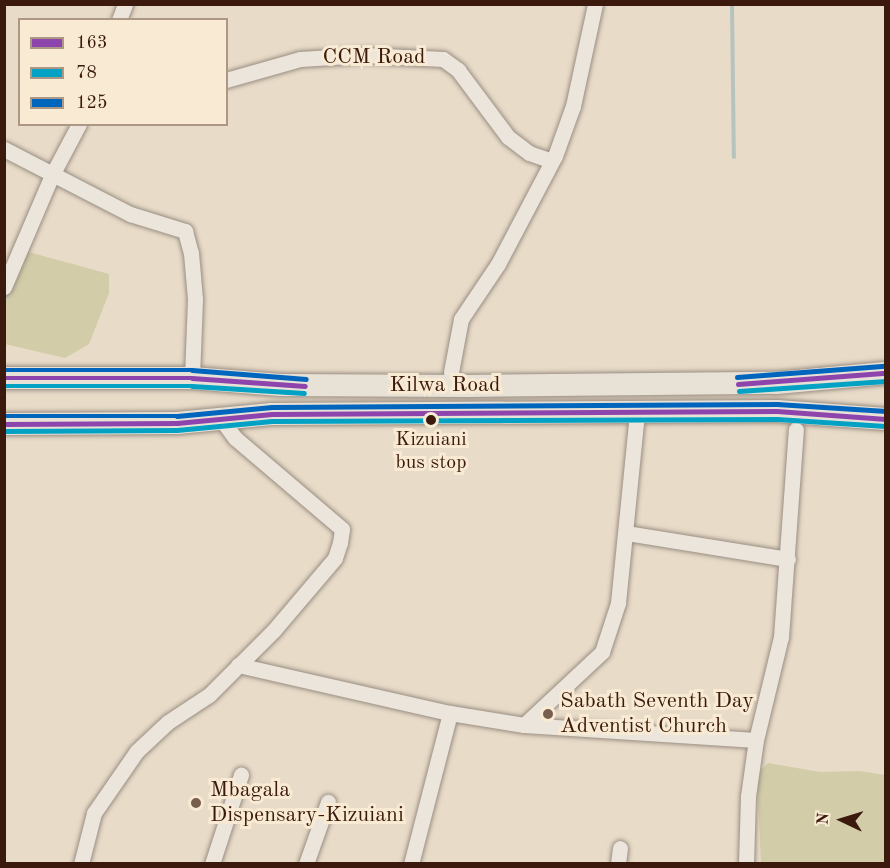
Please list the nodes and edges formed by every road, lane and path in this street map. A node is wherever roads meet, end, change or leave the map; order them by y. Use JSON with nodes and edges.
{"nodes":[{"id":1,"x":125,"y":4,"type":"edge"},
{"id":2,"x":595,"y":4,"type":"edge"},
{"id":3,"x":119,"y":18,"type":"edge"},
{"id":4,"x":228,"y":79,"type":"edge"},
{"id":5,"x":78,"y":126,"type":"edge"},
{"id":6,"x":4,"y":149,"type":"edge"},
{"id":7,"x":552,"y":161,"type":"junction"},
{"id":8,"x":52,"y":175,"type":"junction"},
{"id":9,"x":4,"y":287,"type":"edge"},
{"id":10,"x":451,"y":372,"type":"dead end"},
{"id":11,"x":885,"y":373,"type":"edge"},
{"id":12,"x":4,"y":378,"type":"edge"},
{"id":13,"x":192,"y":378,"type":"junction"},
{"id":14,"x":637,"y":412,"type":"junction"},
{"id":15,"x":221,"y":419,"type":"junction"},
{"id":16,"x":885,"y":419,"type":"edge"},
{"id":17,"x":4,"y":424,"type":"edge"},
{"id":18,"x":796,"y":430,"type":"dead end"},
{"id":19,"x":627,"y":533,"type":"junction"},
{"id":20,"x":788,"y":560,"type":"junction"},
{"id":21,"x":238,"y":665,"type":"junction"},
{"id":22,"x":450,"y":713,"type":"junction"},
{"id":23,"x":524,"y":725,"type":"junction"},
{"id":24,"x":756,"y":740,"type":"junction"},
{"id":25,"x":241,"y":775,"type":"dead end"},
{"id":26,"x":328,"y":802,"type":"dead end"},
{"id":27,"x":81,"y":864,"type":"edge"},
{"id":28,"x":212,"y":864,"type":"edge"},
{"id":29,"x":306,"y":864,"type":"edge"},
{"id":30,"x":411,"y":864,"type":"edge"},
{"id":31,"x":746,"y":864,"type":"edge"}],
"edges":[{"from":1,"to":3,"type":"street"},
{"from":2,"to":7,"type":"street"},
{"from":4,"to":7,"type":"street","name":"CCM Road"},
{"from":5,"to":8,"type":"street"},
{"from":6,"to":8,"type":"street"},
{"from":7,"to":10,"type":"street"},
{"from":8,"to":9,"type":"street"},
{"from":8,"to":13,"type":"street"},
{"from":11,"to":13,"type":"highway","name":"Kilwa Road"},
{"from":12,"to":13,"type":"highway","name":"Kilwa Road"},
{"from":14,"to":15,"type":"highway","name":"Kilwa Road"},
{"from":14,"to":16,"type":"highway","name":"Kilwa Road"},
{"from":14,"to":19,"type":"street"},
{"from":15,"to":17,"type":"highway","name":"Kilwa Road"},
{"from":15,"to":21,"type":"street"},
{"from":18,"to":20,"type":"street"},
{"from":19,"to":20,"type":"street"},
{"from":19,"to":23,"type":"street"},
{"from":20,"to":24,"type":"street"},
{"from":21,"to":22,"type":"street"},
{"from":21,"to":27,"type":"street"},
{"from":22,"to":23,"type":"street"},
{"from":22,"to":30,"type":"street"},
{"from":23,"to":24,"type":"street"},
{"from":24,"to":31,"type":"street"},
{"from":25,"to":28,"type":"street"},
{"from":26,"to":29,"type":"street"}]}
